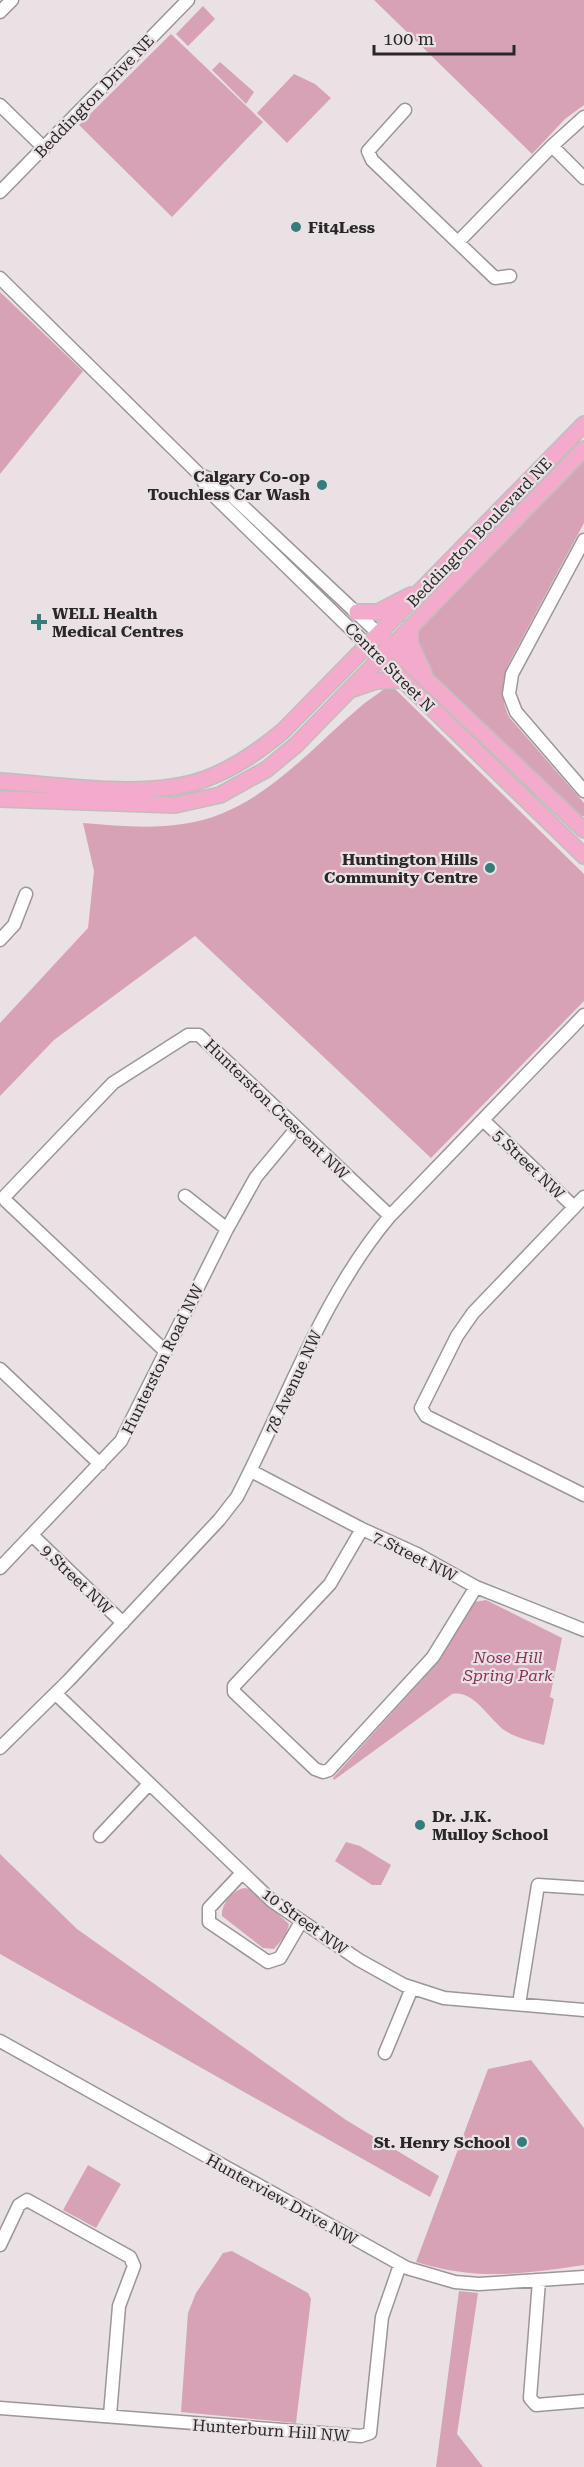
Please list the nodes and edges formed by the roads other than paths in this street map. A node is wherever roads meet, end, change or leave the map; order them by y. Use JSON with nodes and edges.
{"nodes":[{"id":1,"x":12,"y":0,"type":"edge"},
{"id":2,"x":188,"y":0,"type":"edge"},
{"id":3,"x":0,"y":12,"type":"edge"},
{"id":4,"x":0,"y":105,"type":"edge"},
{"id":5,"x":405,"y":110,"type":"dead end"},
{"id":6,"x":584,"y":117,"type":"edge"},
{"id":7,"x":552,"y":146,"type":"junction"},
{"id":8,"x":44,"y":148,"type":"junction"},
{"id":9,"x":584,"y":178,"type":"edge"},
{"id":10,"x":0,"y":192,"type":"edge"},
{"id":11,"x":458,"y":242,"type":"junction"},
{"id":12,"x":510,"y":276,"type":"dead end"},
{"id":13,"x":0,"y":278,"type":"edge"},
{"id":14,"x":584,"y":424,"type":"edge"},
{"id":15,"x":584,"y":449,"type":"edge"},
{"id":16,"x":200,"y":475,"type":"junction"},
{"id":17,"x":584,"y":540,"type":"edge"},
{"id":18,"x":426,"y":587,"type":"junction"},
{"id":19,"x":357,"y":612,"type":"junction"},
{"id":20,"x":410,"y":627,"type":"junction"},
{"id":21,"x":373,"y":639,"type":"junction"},
{"id":22,"x":391,"y":645,"type":"junction"},
{"id":23,"x":379,"y":657,"type":"junction"},
{"id":24,"x":401,"y":680,"type":"junction"},
{"id":25,"x":429,"y":683,"type":"junction"},
{"id":26,"x":347,"y":691,"type":"junction"},
{"id":27,"x":0,"y":781,"type":"edge"},
{"id":28,"x":584,"y":791,"type":"edge"},
{"id":29,"x":0,"y":799,"type":"edge"},
{"id":30,"x":584,"y":830,"type":"edge"},
{"id":31,"x":584,"y":856,"type":"edge"},
{"id":32,"x":26,"y":894,"type":"dead end"},
{"id":33,"x":0,"y":940,"type":"edge"},
{"id":34,"x":584,"y":1015,"type":"edge"},
{"id":35,"x":484,"y":1121,"type":"junction"},
{"id":36,"x":296,"y":1130,"type":"junction"},
{"id":37,"x":185,"y":1196,"type":"dead end"},
{"id":38,"x":584,"y":1197,"type":"edge"},
{"id":39,"x":573,"y":1207,"type":"junction"},
{"id":40,"x":390,"y":1216,"type":"junction"},
{"id":41,"x":227,"y":1229,"type":"junction"},
{"id":42,"x":165,"y":1351,"type":"junction"},
{"id":43,"x":2,"y":1375,"type":"edge"},
{"id":44,"x":100,"y":1464,"type":"junction"},
{"id":45,"x":251,"y":1471,"type":"junction"},
{"id":46,"x":584,"y":1495,"type":"edge"},
{"id":47,"x":362,"y":1529,"type":"junction"},
{"id":48,"x":32,"y":1535,"type":"junction"},
{"id":49,"x":0,"y":1568,"type":"edge"},
{"id":50,"x":477,"y":1587,"type":"junction"},
{"id":51,"x":123,"y":1623,"type":"junction"},
{"id":52,"x":584,"y":1630,"type":"edge"},
{"id":53,"x":56,"y":1694,"type":"junction"},
{"id":54,"x":0,"y":1748,"type":"edge"},
{"id":55,"x":149,"y":1784,"type":"junction"},
{"id":56,"x":100,"y":1836,"type":"dead end"},
{"id":57,"x":242,"y":1873,"type":"junction"},
{"id":58,"x":584,"y":1888,"type":"edge"},
{"id":59,"x":301,"y":1922,"type":"junction"},
{"id":60,"x":412,"y":1988,"type":"junction"},
{"id":61,"x":519,"y":2004,"type":"junction"},
{"id":62,"x":584,"y":2010,"type":"edge"},
{"id":63,"x":0,"y":2042,"type":"edge"},
{"id":64,"x":385,"y":2053,"type":"dead end"},
{"id":65,"x":0,"y":2245,"type":"edge"},
{"id":66,"x":400,"y":2265,"type":"junction"},
{"id":67,"x":584,"y":2277,"type":"edge"},
{"id":68,"x":539,"y":2281,"type":"junction"},
{"id":69,"x":584,"y":2401,"type":"edge"},
{"id":70,"x":0,"y":2408,"type":"edge"},
{"id":71,"x":110,"y":2415,"type":"junction"}],
"edges":[{"from":1,"to":3,"type":"street"},
{"from":2,"to":8,"type":"street","name":"Beddington Drive NE"},
{"from":4,"to":8,"type":"street"},
{"from":5,"to":11,"type":"street"},
{"from":6,"to":7,"type":"street"},
{"from":7,"to":9,"type":"street"},
{"from":7,"to":11,"type":"street"},
{"from":8,"to":10,"type":"street","name":"Beddington Drive NE"},
{"from":11,"to":12,"type":"street"},
{"from":13,"to":16,"type":"street","name":"Centre Street N"},
{"from":14,"to":18,"type":"main road","name":"Beddington Boulevard NE"},
{"from":15,"to":20,"type":"main road","name":"Beddington Boulevard NE"},
{"from":16,"to":19,"type":"street","name":"Centre Street N"},
{"from":16,"to":21,"type":"street","name":"Centre Street N"},
{"from":17,"to":28,"type":"street"},
{"from":18,"to":19,"type":"main road"},
{"from":18,"to":21,"type":"main road","name":"Beddington Boulevard NE"},
{"from":19,"to":21,"type":"street","name":"Centre Street N"},
{"from":20,"to":22,"type":"main road","name":"Beddington Boulevard NE"},
{"from":20,"to":25,"type":"main road"},
{"from":21,"to":22,"type":"main road","name":"Centre Street N"},
{"from":21,"to":23,"type":"main road","name":"Centre Street N"},
{"from":21,"to":27,"type":"main road","name":"Beddington Boulevard NE"},
{"from":22,"to":23,"type":"main road","name":"Beddington Boulevard NE"},
{"from":22,"to":25,"type":"main road","name":"Centre Street N"},
{"from":23,"to":24,"type":"main road","name":"Centre Street N"},
{"from":23,"to":26,"type":"main road","name":"Beddington Boulevard NE"},
{"from":24,"to":26,"type":"main road"},
{"from":24,"to":31,"type":"main road","name":"Centre Street N"},
{"from":25,"to":30,"type":"main road","name":"Centre Street N"},
{"from":26,"to":29,"type":"main road","name":"Beddington Boulevard NE"},
{"from":32,"to":33,"type":"street"},
{"from":34,"to":35,"type":"street","name":"78 Avenue NW"},
{"from":35,"to":39,"type":"street","name":"5 Street NW"},
{"from":35,"to":40,"type":"street","name":"78 Avenue NW"},
{"from":36,"to":40,"type":"street","name":"Hunterston Crescent NW"},
{"from":36,"to":41,"type":"street","name":"Hunterston Road NW"},
{"from":36,"to":42,"type":"street","name":"Hunterston Crescent NW"},
{"from":37,"to":41,"type":"street"},
{"from":38,"to":39,"type":"street"},
{"from":39,"to":46,"type":"street"},
{"from":40,"to":45,"type":"street","name":"78 Avenue NW"},
{"from":41,"to":42,"type":"street","name":"Hunterston Road NW"},
{"from":42,"to":44,"type":"street","name":"Hunterston Road NW"},
{"from":43,"to":44,"type":"street"},
{"from":44,"to":48,"type":"street","name":"Hunterston Road NW"},
{"from":45,"to":47,"type":"street","name":"7 Street NW"},
{"from":45,"to":51,"type":"street","name":"78 Avenue NW"},
{"from":47,"to":50,"type":"street","name":"7 Street NW"},
{"from":47,"to":50,"type":"street"},
{"from":48,"to":49,"type":"street","name":"Hunterston Road NW"},
{"from":48,"to":51,"type":"street","name":"9 Street NW"},
{"from":50,"to":52,"type":"street","name":"7 Street NW"},
{"from":51,"to":53,"type":"street","name":"78 Avenue NW"},
{"from":53,"to":54,"type":"street","name":"78 Avenue NW"},
{"from":53,"to":55,"type":"street","name":"10 Street NW"},
{"from":55,"to":56,"type":"street"},
{"from":55,"to":57,"type":"street","name":"10 Street NW"},
{"from":57,"to":59,"type":"street","name":"10 Street NW"},
{"from":57,"to":59,"type":"street"},
{"from":58,"to":61,"type":"street"},
{"from":59,"to":60,"type":"street","name":"10 Street NW"},
{"from":60,"to":61,"type":"street","name":"10 Street NW"},
{"from":60,"to":64,"type":"street"},
{"from":61,"to":62,"type":"street","name":"10 Street NW"},
{"from":63,"to":66,"type":"street","name":"Hunterview Drive NW"},
{"from":65,"to":71,"type":"street"},
{"from":66,"to":68,"type":"street","name":"Hunterview Drive NW"},
{"from":66,"to":71,"type":"street","name":"Hunterburn Hill NW"},
{"from":67,"to":68,"type":"street","name":"Hunterview Drive NW"},
{"from":68,"to":69,"type":"street"},
{"from":70,"to":71,"type":"street","name":"Hunterburn Hill NW"}]}
